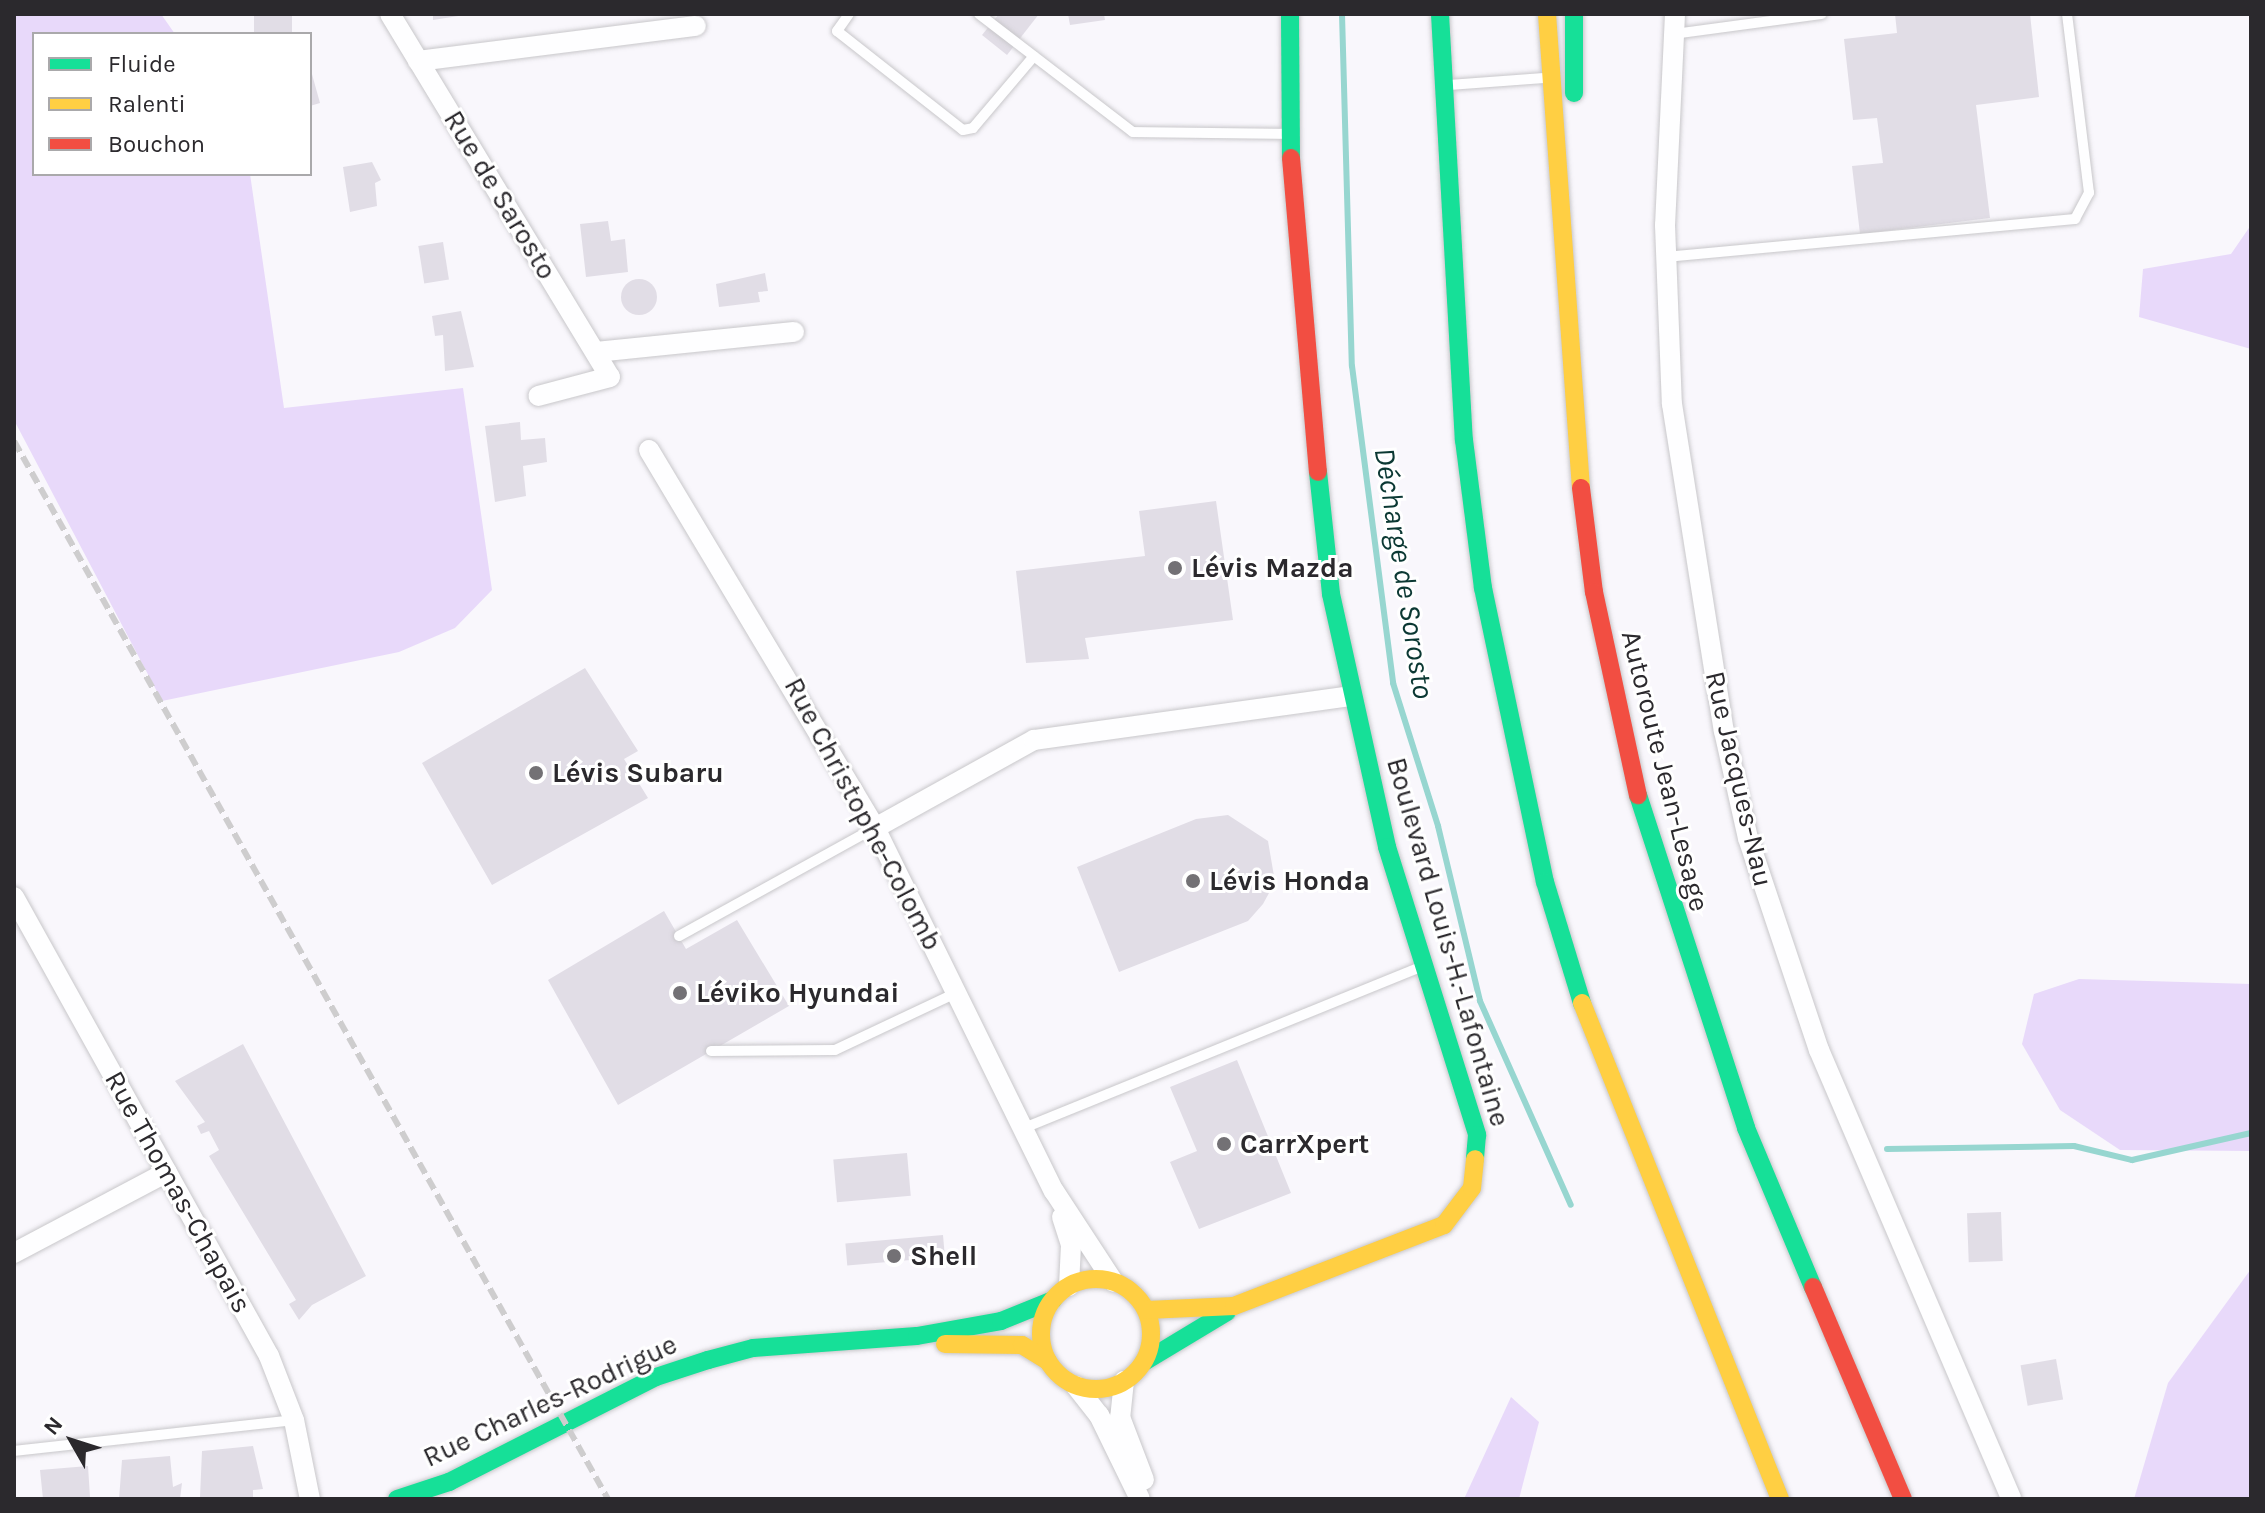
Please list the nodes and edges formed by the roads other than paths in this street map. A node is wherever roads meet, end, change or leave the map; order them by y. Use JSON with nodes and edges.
{"nodes":[{"id":1,"x":390,"y":14,"type":"edge"},
{"id":2,"x":849,"y":14,"type":"edge"},
{"id":3,"x":979,"y":14,"type":"edge"},
{"id":4,"x":1290,"y":14,"type":"edge"},
{"id":5,"x":1418,"y":14,"type":"edge"},
{"id":6,"x":1440,"y":14,"type":"edge"},
{"id":7,"x":1547,"y":14,"type":"edge"},
{"id":8,"x":1574,"y":14,"type":"edge"},
{"id":9,"x":1822,"y":14,"type":"edge"},
{"id":10,"x":2067,"y":14,"type":"edge"},
{"id":11,"x":1674,"y":24,"type":"edge"},
{"id":12,"x":696,"y":26,"type":"dead end"},
{"id":13,"x":1034,"y":56,"type":"junction"},
{"id":14,"x":418,"y":61,"type":"junction"},
{"id":15,"x":1550,"y":78,"type":"junction"},
{"id":16,"x":1444,"y":85,"type":"junction"},
{"id":17,"x":1292,"y":134,"type":"junction"},
{"id":18,"x":1665,"y":257,"type":"junction"},
{"id":19,"x":794,"y":332,"type":"dead end"},
{"id":20,"x":1568,"y":342,"type":"junction"},
{"id":21,"x":596,"y":352,"type":"junction"},
{"id":22,"x":538,"y":396,"type":"dead end"},
{"id":23,"x":1464,"y":440,"type":"junction"},
{"id":24,"x":649,"y":450,"type":"dead end"},
{"id":25,"x":1351,"y":696,"type":"junction"},
{"id":26,"x":875,"y":828,"type":"junction"},
{"id":27,"x":14,"y":897,"type":"edge"},
{"id":28,"x":679,"y":936,"type":"dead end"},
{"id":29,"x":1423,"y":966,"type":"junction"},
{"id":30,"x":958,"y":992,"type":"junction"},
{"id":31,"x":711,"y":1051,"type":"dead end"},
{"id":32,"x":1024,"y":1128,"type":"junction"},
{"id":33,"x":167,"y":1172,"type":"junction"},
{"id":34,"x":1054,"y":1191,"type":"junction"},
{"id":35,"x":14,"y":1253,"type":"edge"},
{"id":36,"x":1113,"y":1281,"type":"junction"},
{"id":37,"x":1069,"y":1286,"type":"junction"},
{"id":38,"x":1053,"y":1300,"type":"junction"},
{"id":39,"x":1234,"y":1306,"type":"junction"},
{"id":40,"x":1147,"y":1310,"type":"junction"},
{"id":41,"x":917,"y":1336,"type":"junction"},
{"id":42,"x":1048,"y":1361,"type":"junction"},
{"id":43,"x":1144,"y":1362,"type":"junction"},
{"id":44,"x":1124,"y":1381,"type":"junction"},
{"id":45,"x":1076,"y":1386,"type":"junction"},
{"id":46,"x":294,"y":1420,"type":"junction"},
{"id":47,"x":14,"y":1451,"type":"edge"},
{"id":48,"x":310,"y":1499,"type":"edge"},
{"id":49,"x":397,"y":1499,"type":"edge"},
{"id":50,"x":1140,"y":1499,"type":"edge"},
{"id":51,"x":1151,"y":1499,"type":"edge"},
{"id":52,"x":1780,"y":1499,"type":"edge"},
{"id":53,"x":1903,"y":1499,"type":"edge"},
{"id":54,"x":2011,"y":1499,"type":"edge"}],
"edges":[{"from":1,"to":14,"type":"street","name":"Rue de Sarosto"},
{"from":2,"to":13,"type":"lane"},
{"from":3,"to":13,"type":"lane"},
{"from":4,"to":17,"type":"main road","name":"Boulevard Louis-H.-Lafontaine"},
{"from":5,"to":23,"type":"main road"},
{"from":6,"to":16,"type":"main road"},
{"from":7,"to":15,"type":"main road","name":"Autoroute Jean-Lesage"},
{"from":8,"to":20,"type":"main road"},
{"from":9,"to":11,"type":"lane"},
{"from":10,"to":18,"type":"lane"},
{"from":11,"to":18,"type":"street","name":"Rue Jacques-Nau"},
{"from":12,"to":14,"type":"street"},
{"from":13,"to":17,"type":"lane"},
{"from":14,"to":21,"type":"street","name":"Rue de Sarosto"},
{"from":15,"to":16,"type":"lane"},
{"from":15,"to":20,"type":"main road","name":"Autoroute Jean-Lesage"},
{"from":16,"to":23,"type":"main road"},
{"from":17,"to":25,"type":"main road","name":"Boulevard Louis-H.-Lafontaine"},
{"from":18,"to":54,"type":"street","name":"Rue Jacques-Nau"},
{"from":19,"to":21,"type":"street"},
{"from":20,"to":53,"type":"main road","name":"Autoroute Jean-Lesage"},
{"from":21,"to":22,"type":"street","name":"Rue de Sarosto"},
{"from":23,"to":52,"type":"main road"},
{"from":24,"to":26,"type":"street","name":"Rue Christophe-Colomb"},
{"from":25,"to":26,"type":"street"},
{"from":25,"to":29,"type":"main road","name":"Boulevard Louis-H.-Lafontaine"},
{"from":26,"to":28,"type":"lane"},
{"from":26,"to":30,"type":"street","name":"Rue Christophe-Colomb"},
{"from":27,"to":33,"type":"street","name":"Rue Thomas-Chapais"},
{"from":29,"to":32,"type":"lane"},
{"from":29,"to":39,"type":"main road","name":"Boulevard Louis-H.-Lafontaine"},
{"from":30,"to":31,"type":"lane"},
{"from":30,"to":32,"type":"street","name":"Rue Christophe-Colomb"},
{"from":32,"to":34,"type":"street","name":"Rue Christophe-Colomb"},
{"from":33,"to":35,"type":"street"},
{"from":33,"to":46,"type":"street","name":"Rue Thomas-Chapais"},
{"from":34,"to":36,"type":"street","name":"Rue Christophe-Colomb"},
{"from":34,"to":37,"type":"street","name":"Rue Christophe-Colomb"},
{"from":36,"to":37,"type":"main road"},
{"from":36,"to":40,"type":"main road"},
{"from":37,"to":38,"type":"main road"},
{"from":38,"to":41,"type":"main road","name":"Rue Charles-Rodrigue"},
{"from":38,"to":42,"type":"main road"},
{"from":39,"to":40,"type":"main road","name":"Boulevard Louis-H.-Lafontaine"},
{"from":39,"to":43,"type":"main road","name":"Boulevard Louis-H.-Lafontaine"},
{"from":40,"to":43,"type":"main road"},
{"from":41,"to":42,"type":"main road","name":"Rue Charles-Rodrigue"},
{"from":41,"to":49,"type":"main road","name":"Rue Charles-Rodrigue"},
{"from":42,"to":45,"type":"main road"},
{"from":43,"to":44,"type":"main road"},
{"from":44,"to":45,"type":"main road"},
{"from":44,"to":51,"type":"street"},
{"from":45,"to":50,"type":"street"},
{"from":46,"to":47,"type":"lane"},
{"from":46,"to":48,"type":"street","name":"Rue Thomas-Chapais"}]}
